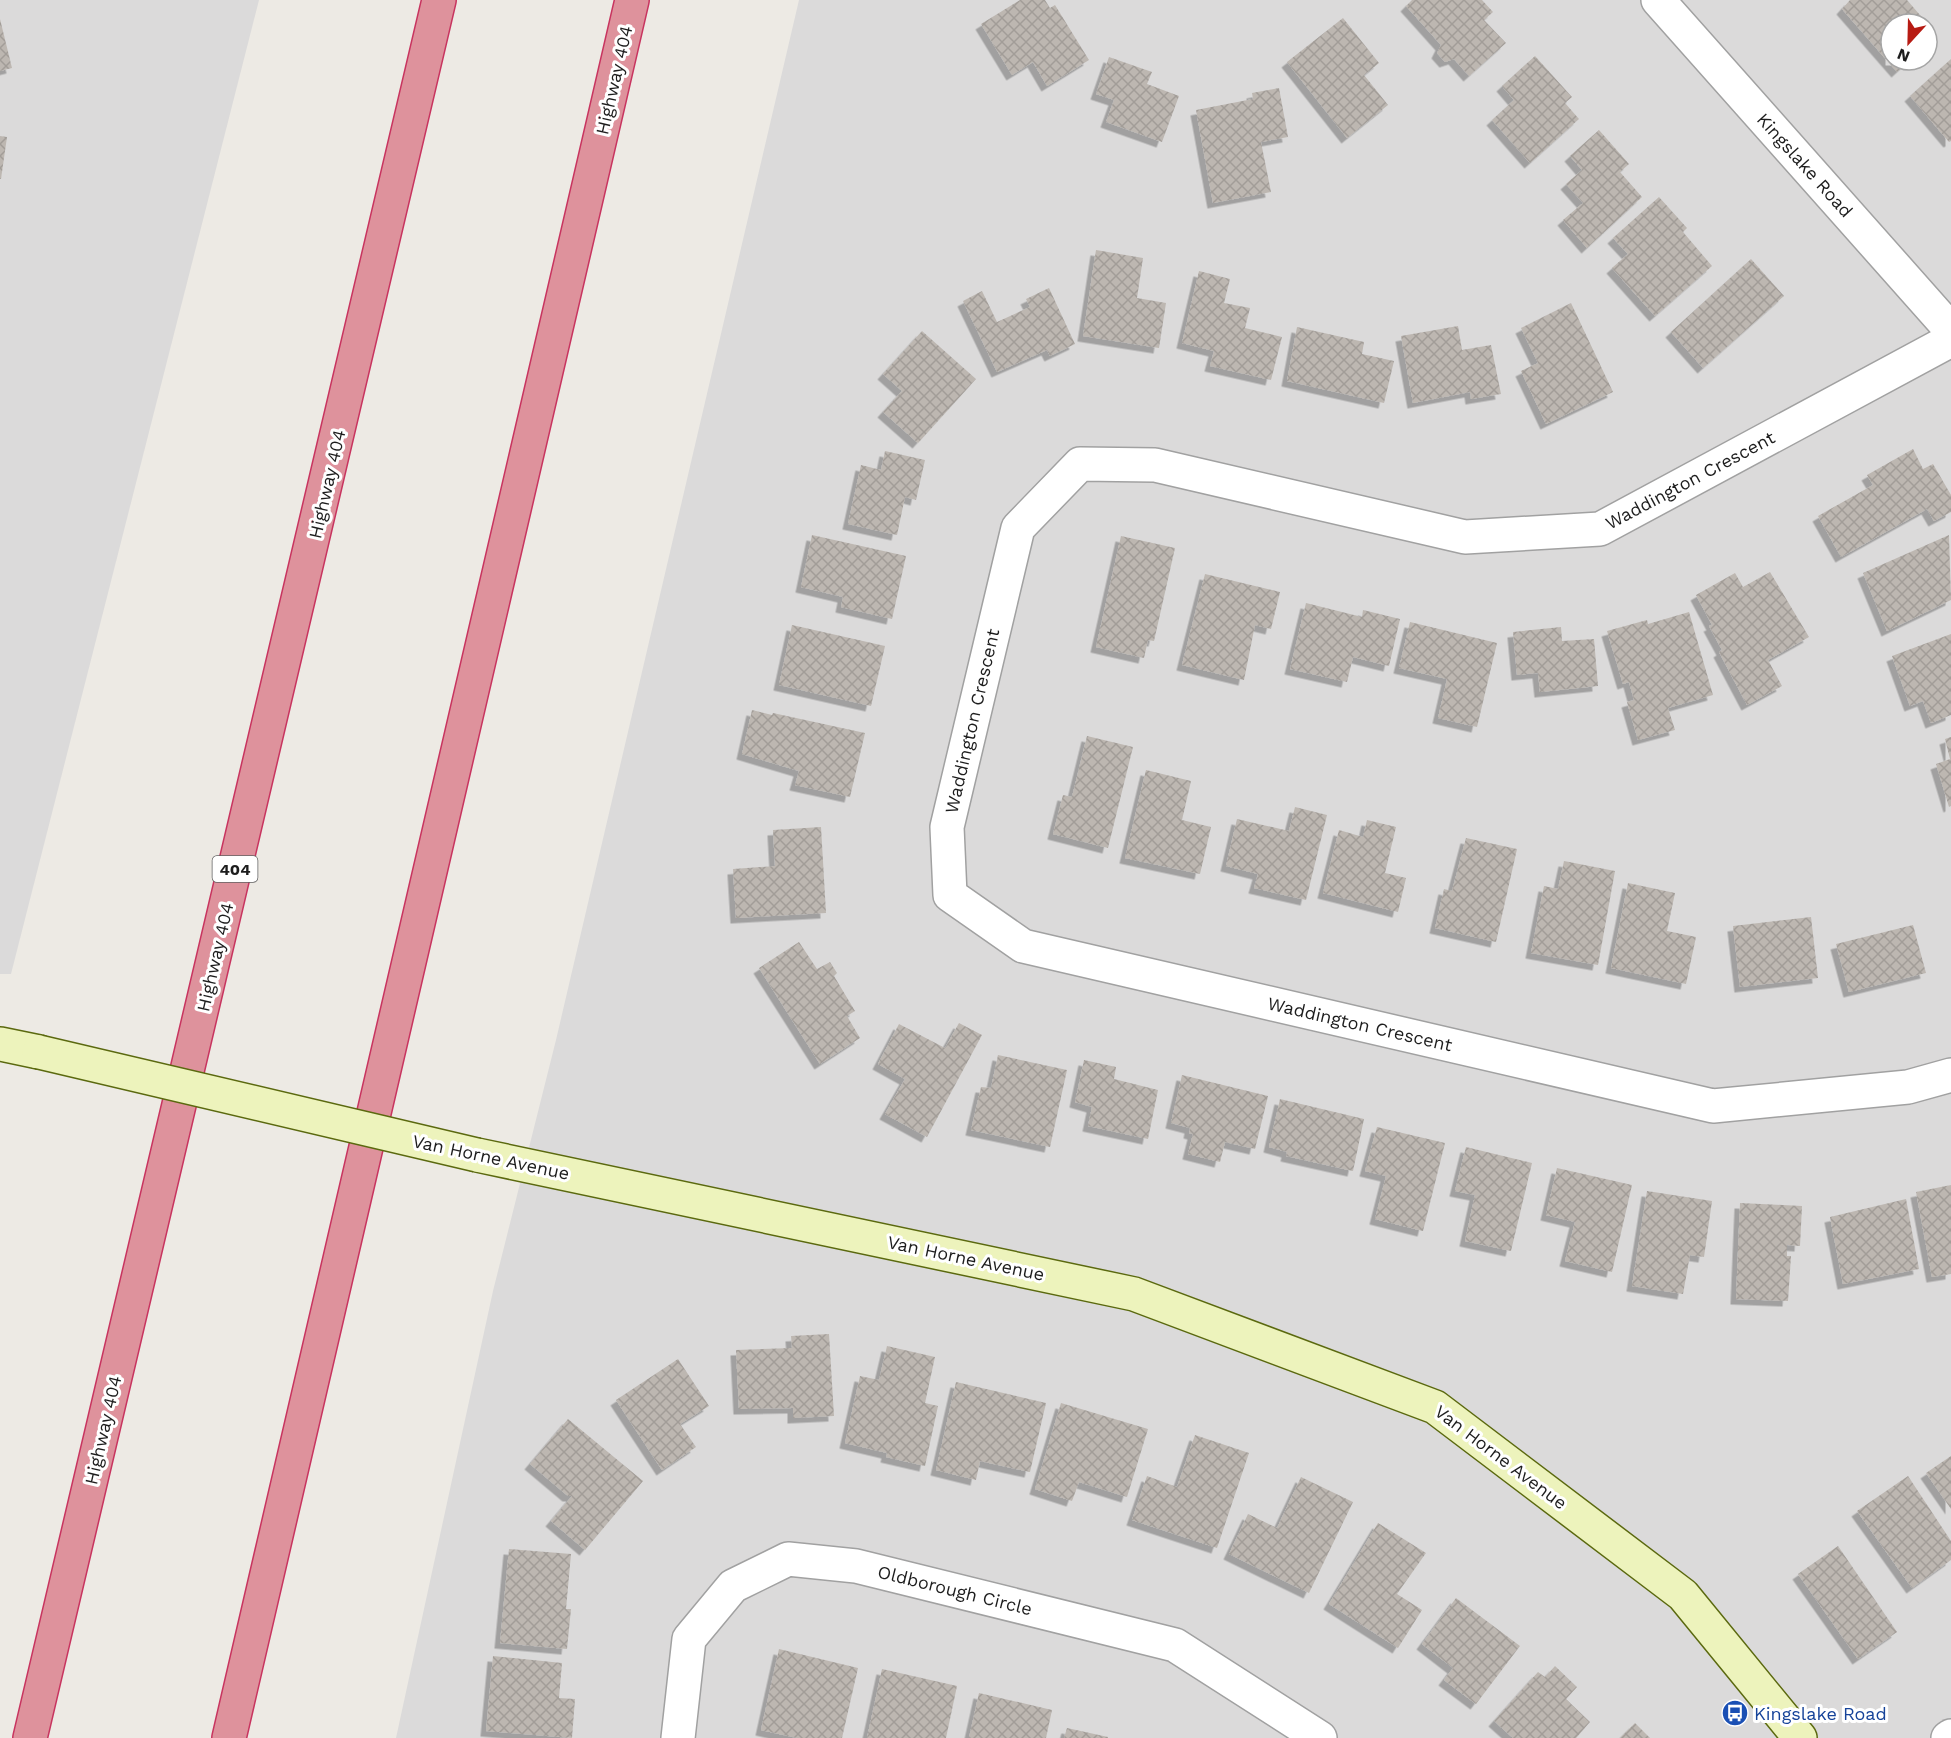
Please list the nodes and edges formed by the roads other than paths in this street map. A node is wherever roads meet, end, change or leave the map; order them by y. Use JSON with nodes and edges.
{"nodes":[{"id":1,"x":439,"y":0,"type":"edge"},
{"id":2,"x":632,"y":0,"type":"edge"},
{"id":3,"x":1658,"y":0,"type":"edge"},
{"id":4,"x":1951,"y":330,"type":"edge"},
{"id":5,"x":1951,"y":340,"type":"edge"},
{"id":6,"x":0,"y":1044,"type":"edge"},
{"id":7,"x":1951,"y":1075,"type":"edge"},
{"id":8,"x":30,"y":1738,"type":"edge"},
{"id":9,"x":229,"y":1738,"type":"edge"},
{"id":10,"x":678,"y":1738,"type":"edge"},
{"id":11,"x":1320,"y":1738,"type":"edge"},
{"id":12,"x":1800,"y":1738,"type":"edge"}],
"edges":[{"from":1,"to":8,"type":"highway","name":"Highway 404","number":"404"},
{"from":2,"to":9,"type":"highway","name":"Highway 404"},
{"from":3,"to":4,"type":"street","name":"Kingslake Road"},
{"from":5,"to":7,"type":"street","name":"Waddington Crescent"},
{"from":6,"to":12,"type":"street","name":"Van Horne Avenue","bridge":true},
{"from":10,"to":11,"type":"street","name":"Oldborough Circle"}]}
